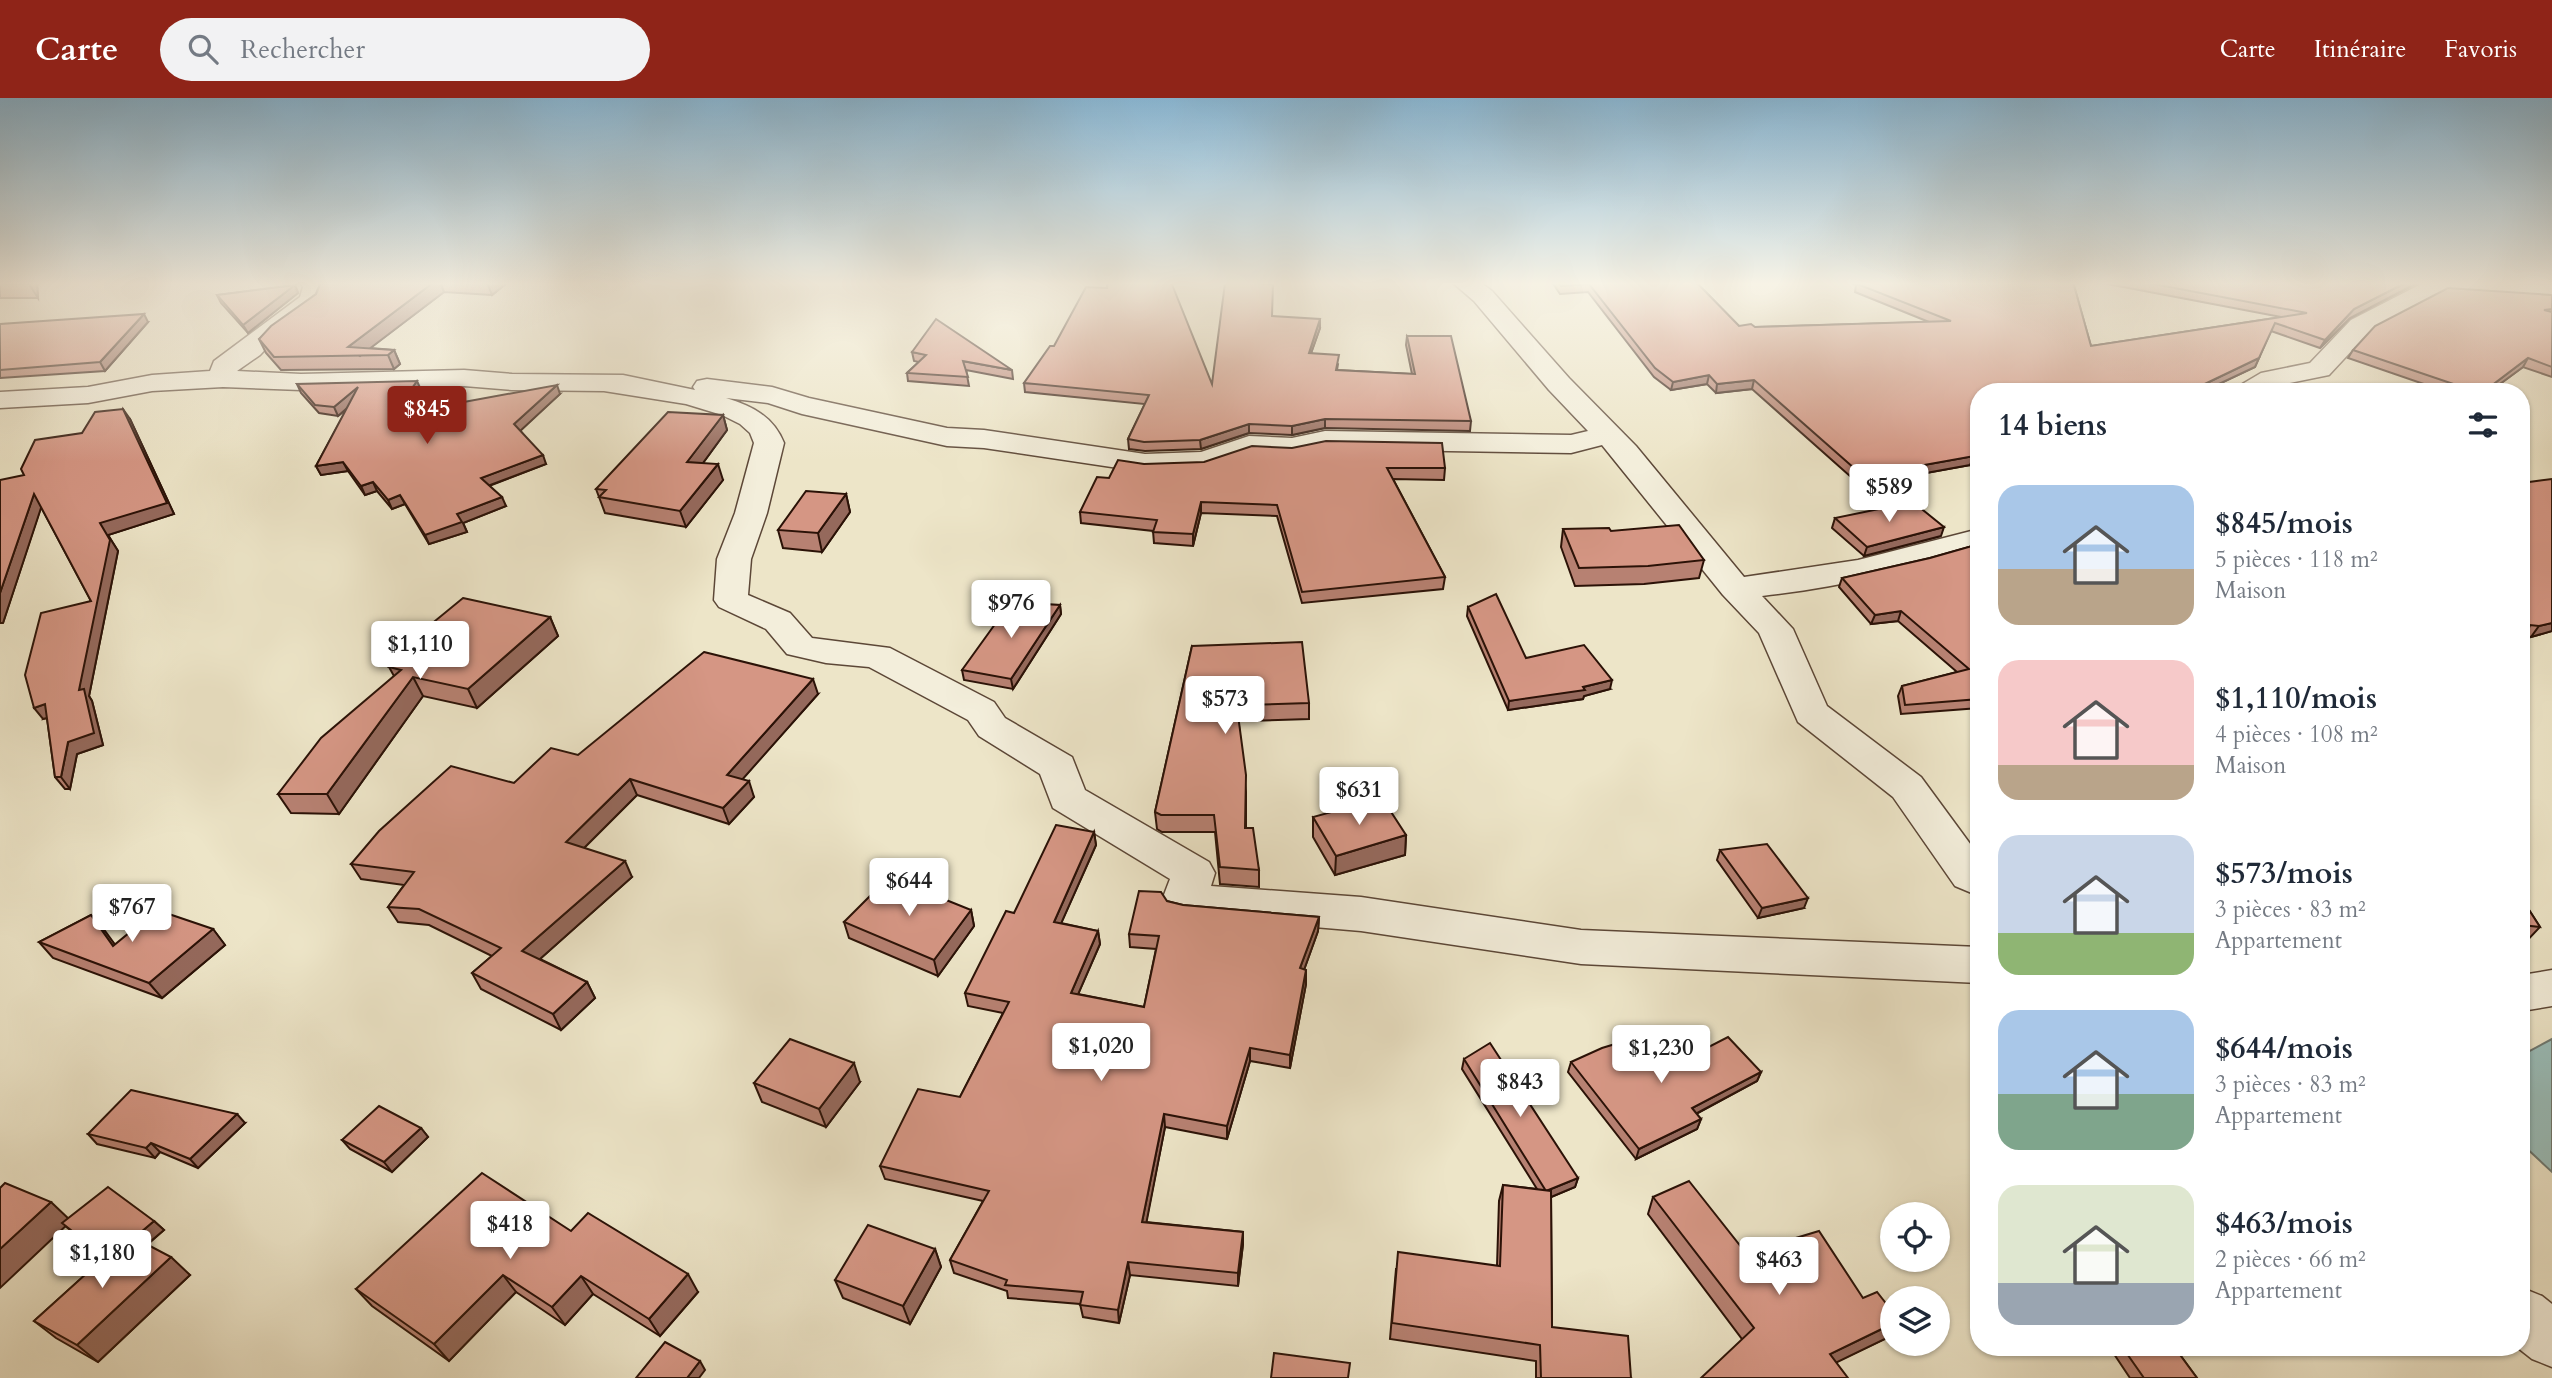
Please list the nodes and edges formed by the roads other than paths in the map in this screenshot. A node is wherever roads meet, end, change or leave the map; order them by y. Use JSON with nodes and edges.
{"nodes":[{"id":1,"x":258,"y":342,"type":"edge"},
{"id":2,"x":1522,"y":342,"type":"edge"},
{"id":3,"x":2345,"y":342,"type":"edge"},
{"id":4,"x":223,"y":379,"type":"junction"},
{"id":5,"x":598,"y":382,"type":"junction"},
{"id":6,"x":2264,"y":383,"type":"edge"},
{"id":7,"x":0,"y":400,"type":"edge"},
{"id":8,"x":1608,"y":435,"type":"junction"},
{"id":9,"x":1970,"y":542,"type":"edge"},
{"id":10,"x":1735,"y":588,"type":"junction"},
{"id":11,"x":1970,"y":876,"type":"edge"},
{"id":12,"x":1970,"y":965,"type":"edge"},
{"id":13,"x":2552,"y":988,"type":"edge"},
{"id":14,"x":2530,"y":992,"type":"edge"},
{"id":15,"x":2530,"y":1321,"type":"edge"},
{"id":16,"x":2552,"y":1339,"type":"edge"}],
"edges":[{"from":1,"to":4,"type":"street"},
{"from":2,"to":8,"type":"street"},
{"from":3,"to":6,"type":"street"},
{"from":4,"to":5,"type":"street"},
{"from":4,"to":7,"type":"street"},
{"from":5,"to":8,"type":"street"},
{"from":5,"to":12,"type":"street"},
{"from":8,"to":10,"type":"street"},
{"from":9,"to":10,"type":"street"},
{"from":10,"to":11,"type":"street"},
{"from":13,"to":14,"type":"street"},
{"from":15,"to":16,"type":"street"}]}
